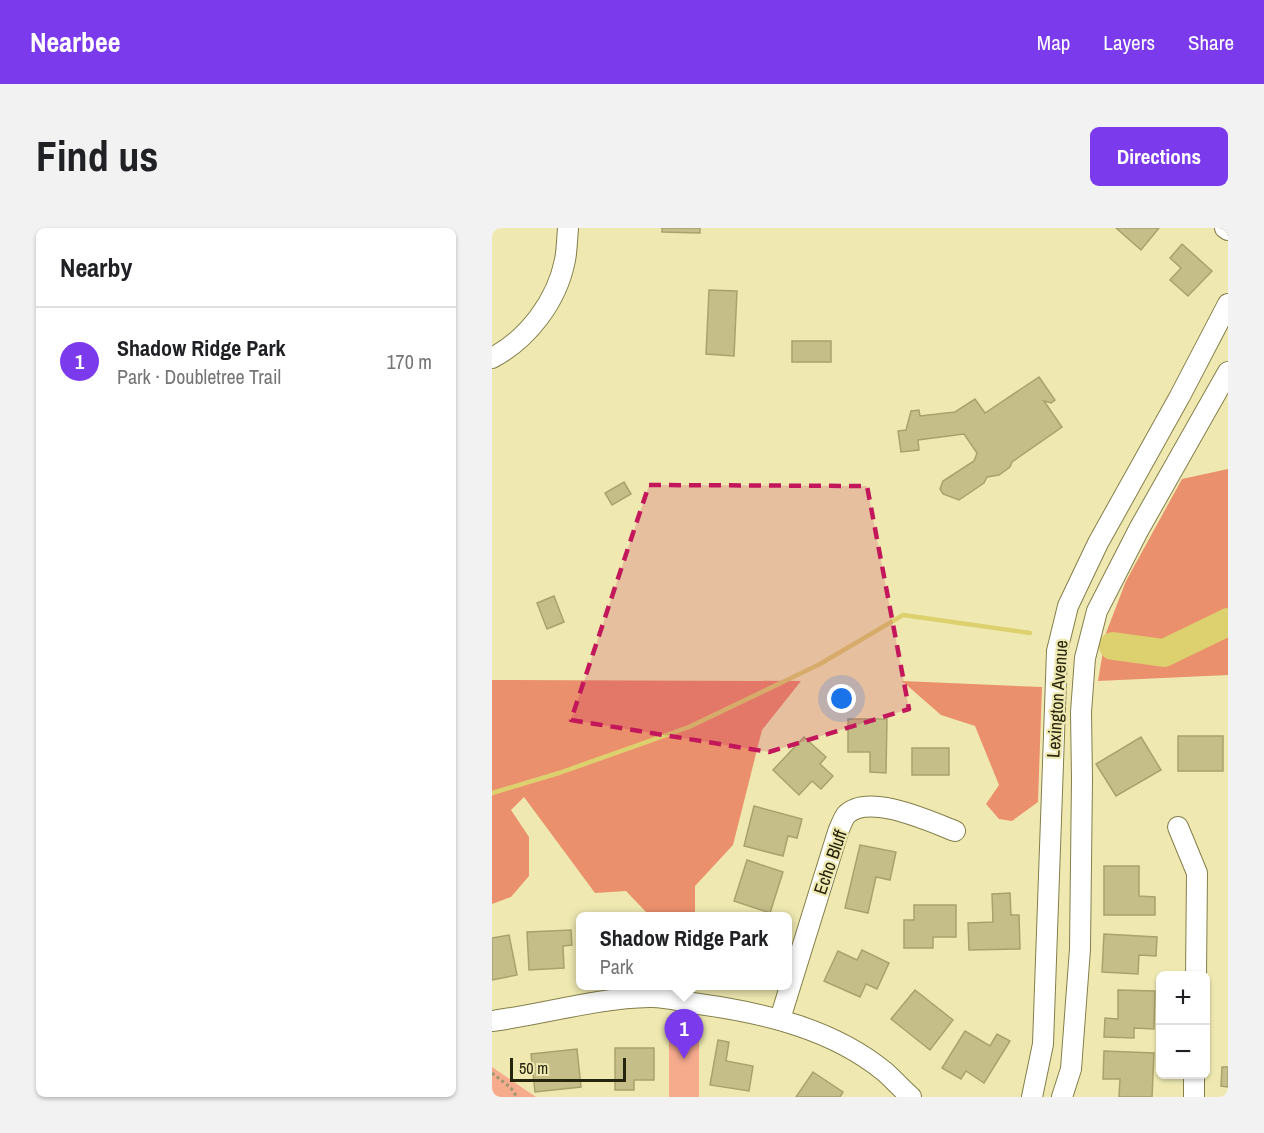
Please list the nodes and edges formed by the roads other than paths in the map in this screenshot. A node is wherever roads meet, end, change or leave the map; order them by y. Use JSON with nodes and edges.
{"nodes":[{"id":1,"x":568,"y":228,"type":"edge"},
{"id":2,"x":1228,"y":304,"type":"edge"},
{"id":3,"x":492,"y":358,"type":"edge"},
{"id":4,"x":1228,"y":372,"type":"edge"},
{"id":5,"x":1178,"y":827,"type":"dead end"},
{"id":6,"x":955,"y":831,"type":"dead end"},
{"id":7,"x":1196,"y":971,"type":"edge"},
{"id":8,"x":792,"y":980,"type":"edge"},
{"id":9,"x":789,"y":990,"type":"edge"},
{"id":10,"x":780,"y":1019,"type":"junction"},
{"id":11,"x":492,"y":1021,"type":"edge"},
{"id":12,"x":1194,"y":1079,"type":"edge"},
{"id":13,"x":911,"y":1097,"type":"edge"},
{"id":14,"x":1032,"y":1097,"type":"edge"},
{"id":15,"x":1062,"y":1097,"type":"edge"},
{"id":16,"x":1194,"y":1097,"type":"edge"}],
"edges":[{"from":1,"to":3,"type":"street"},
{"from":2,"to":14,"type":"street","name":"Lexington Avenue"},
{"from":4,"to":15,"type":"street","name":"Lexington Avenue"},
{"from":5,"to":7,"type":"street"},
{"from":6,"to":8,"type":"street","name":"Echo Bluff"},
{"from":9,"to":10,"type":"street","name":"Echo Bluff"},
{"from":10,"to":11,"type":"street"},
{"from":10,"to":13,"type":"street"},
{"from":12,"to":16,"type":"street"}]}
